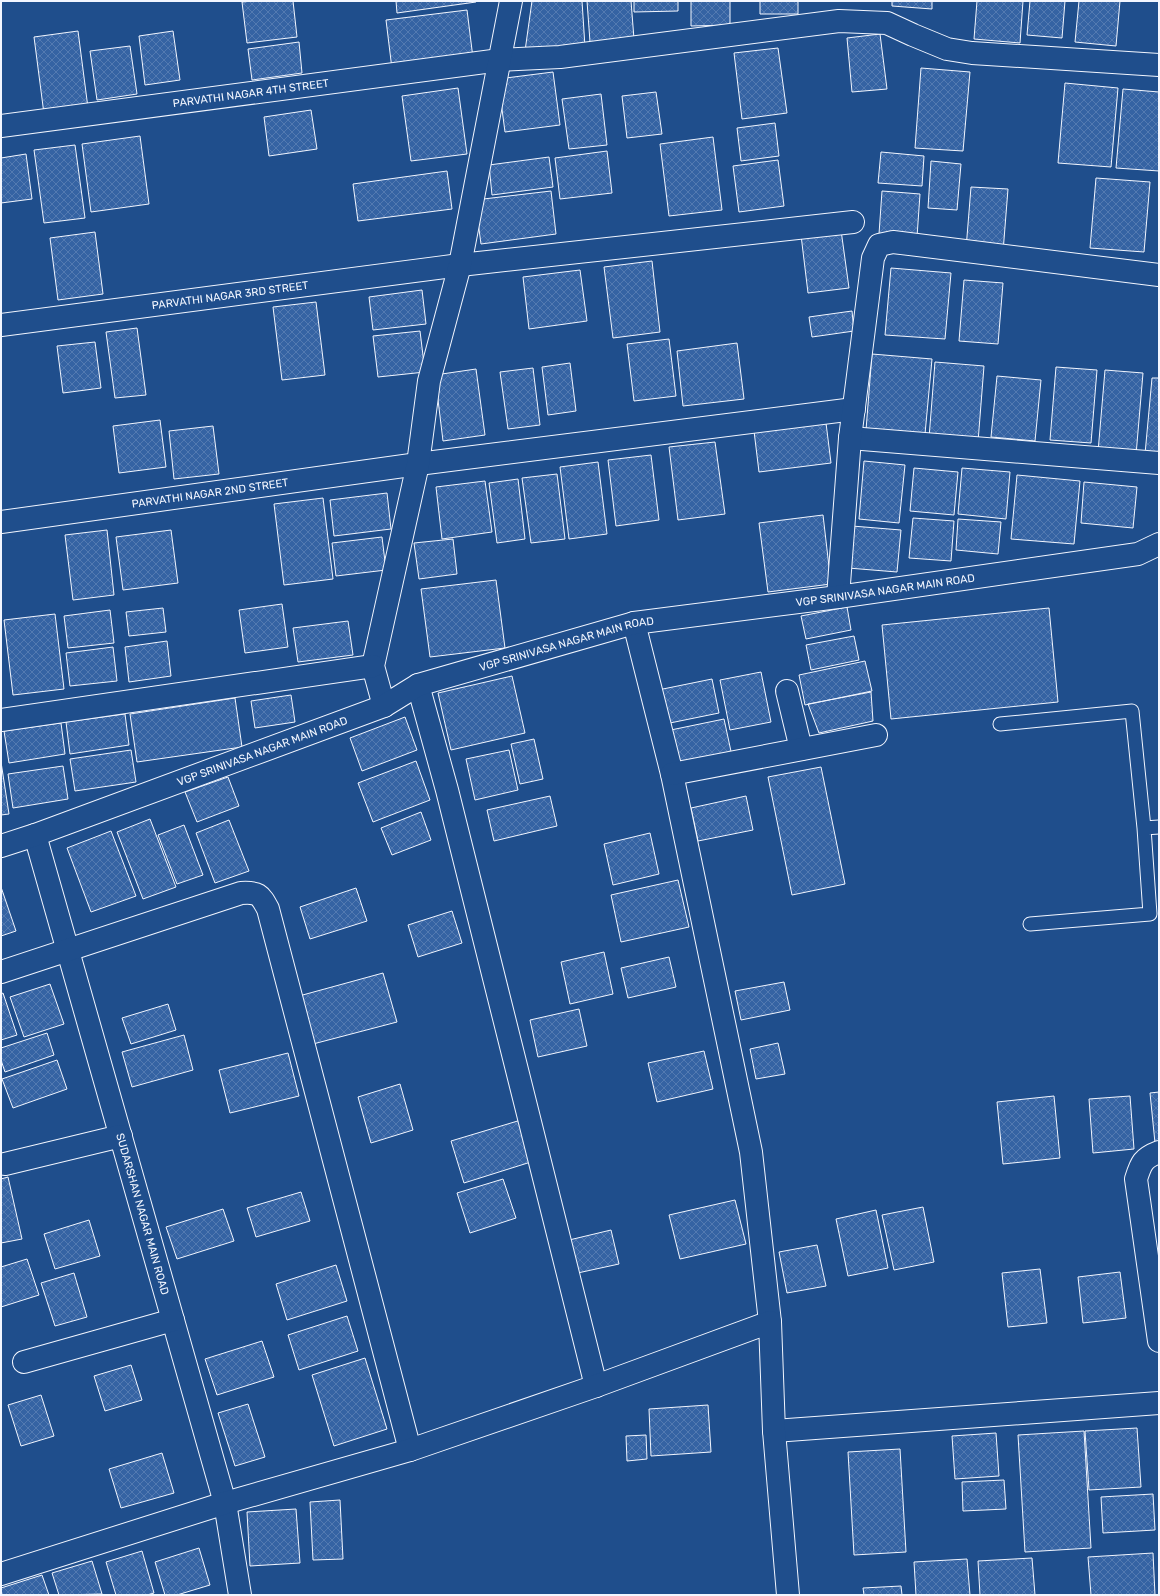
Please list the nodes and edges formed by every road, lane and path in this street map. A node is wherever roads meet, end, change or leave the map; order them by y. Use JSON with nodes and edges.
{"nodes":[{"id":1,"x":511,"y":1,"type":"edge"},
{"id":2,"x":500,"y":60,"type":"junction"},
{"id":3,"x":1159,"y":65,"type":"edge"},
{"id":4,"x":1,"y":126,"type":"edge"},
{"id":5,"x":853,"y":222,"type":"dead end"},
{"id":6,"x":460,"y":265,"type":"junction"},
{"id":7,"x":1159,"y":275,"type":"edge"},
{"id":8,"x":1,"y":325,"type":"edge"},
{"id":9,"x":854,"y":409,"type":"junction"},
{"id":10,"x":850,"y":438,"type":"junction"},
{"id":11,"x":1159,"y":463,"type":"edge"},
{"id":12,"x":418,"y":464,"type":"junction"},
{"id":13,"x":1,"y":522,"type":"edge"},
{"id":14,"x":1159,"y":544,"type":"edge"},
{"id":15,"x":838,"y":597,"type":"junction"},
{"id":16,"x":634,"y":623,"type":"junction"},
{"id":17,"x":373,"y":666,"type":"junction"},
{"id":18,"x":418,"y":685,"type":"junction"},
{"id":19,"x":787,"y":691,"type":"dead end"},
{"id":20,"x":384,"y":706,"type":"junction"},
{"id":21,"x":1,"y":720,"type":"edge"},
{"id":22,"x":1000,"y":724,"type":"dead end"},
{"id":23,"x":876,"y":735,"type":"dead end"},
{"id":24,"x":801,"y":749,"type":"junction"},
{"id":25,"x":672,"y":774,"type":"junction"},
{"id":26,"x":1159,"y":827,"type":"edge"},
{"id":27,"x":1144,"y":828,"type":"junction"},
{"id":28,"x":35,"y":835,"type":"junction"},
{"id":29,"x":1,"y":846,"type":"edge"},
{"id":30,"x":1030,"y":924,"type":"dead end"},
{"id":31,"x":68,"y":949,"type":"junction"},
{"id":32,"x":1,"y":972,"type":"edge"},
{"id":33,"x":121,"y":1136,"type":"junction"},
{"id":34,"x":1159,"y":1152,"type":"edge"},
{"id":35,"x":5,"y":1164,"type":"dead end"},
{"id":36,"x":173,"y":1320,"type":"junction"},
{"id":37,"x":770,"y":1322,"type":"junction"},
{"id":38,"x":1159,"y":1341,"type":"edge"},
{"id":39,"x":24,"y":1362,"type":"dead end"},
{"id":40,"x":596,"y":1386,"type":"junction"},
{"id":41,"x":1159,"y":1403,"type":"edge"},
{"id":42,"x":774,"y":1431,"type":"junction"},
{"id":43,"x":410,"y":1450,"type":"junction"},
{"id":44,"x":226,"y":1503,"type":"junction"},
{"id":45,"x":1,"y":1574,"type":"edge"},
{"id":46,"x":240,"y":1595,"type":"edge"},
{"id":47,"x":788,"y":1595,"type":"edge"}],
"edges":[{"from":1,"to":2,"type":"street"},
{"from":2,"to":3,"type":"street","name":"PARVATHI NAGAR 4TH STREET"},
{"from":2,"to":4,"type":"street","name":"PARVATHI NAGAR 4TH STREET"},
{"from":2,"to":6,"type":"street"},
{"from":5,"to":6,"type":"street","name":"PARVATHI NAGAR 3RD STREET"},
{"from":6,"to":8,"type":"street","name":"PARVATHI NAGAR 3RD STREET"},
{"from":6,"to":12,"type":"street"},
{"from":7,"to":9,"type":"street"},
{"from":9,"to":10,"type":"street"},
{"from":9,"to":12,"type":"street","name":"PARVATHI NAGAR 2ND STREET"},
{"from":10,"to":11,"type":"street"},
{"from":10,"to":15,"type":"street"},
{"from":12,"to":13,"type":"street","name":"PARVATHI NAGAR 2ND STREET"},
{"from":12,"to":17,"type":"street"},
{"from":14,"to":15,"type":"street","name":"VGP SRINIVASA NAGAR MAIN ROAD"},
{"from":15,"to":16,"type":"street","name":"VGP SRINIVASA NAGAR MAIN ROAD"},
{"from":16,"to":18,"type":"street","name":"VGP SRINIVASA NAGAR MAIN ROAD"},
{"from":16,"to":25,"type":"street"},
{"from":17,"to":20,"type":"street"},
{"from":17,"to":21,"type":"street"},
{"from":18,"to":20,"type":"street","name":"VGP SRINIVASA NAGAR MAIN ROAD"},
{"from":18,"to":40,"type":"street"},
{"from":19,"to":24,"type":"street"},
{"from":20,"to":28,"type":"street","name":"VGP SRINIVASA NAGAR MAIN ROAD"},
{"from":22,"to":27,"type":"lane"},
{"from":23,"to":24,"type":"street"},
{"from":24,"to":25,"type":"street"},
{"from":25,"to":37,"type":"street"},
{"from":26,"to":27,"type":"lane"},
{"from":27,"to":30,"type":"lane"},
{"from":28,"to":29,"type":"street","name":"VGP SRINIVASA NAGAR MAIN ROAD"},
{"from":28,"to":31,"type":"street","name":"SUDARSHAN NAGAR MAIN ROAD"},
{"from":31,"to":32,"type":"street"},
{"from":31,"to":33,"type":"street","name":"SUDARSHAN NAGAR MAIN ROAD"},
{"from":31,"to":43,"type":"street"},
{"from":33,"to":35,"type":"street"},
{"from":33,"to":36,"type":"street","name":"SUDARSHAN NAGAR MAIN ROAD"},
{"from":34,"to":38,"type":"street"},
{"from":36,"to":39,"type":"street"},
{"from":36,"to":44,"type":"street","name":"SUDARSHAN NAGAR MAIN ROAD"},
{"from":37,"to":40,"type":"street"},
{"from":37,"to":42,"type":"street"},
{"from":40,"to":43,"type":"street"},
{"from":41,"to":42,"type":"street"},
{"from":42,"to":47,"type":"street"},
{"from":43,"to":44,"type":"street"},
{"from":44,"to":45,"type":"street"},
{"from":44,"to":46,"type":"street","name":"SUDARSHAN NAGAR MAIN ROAD"}]}
